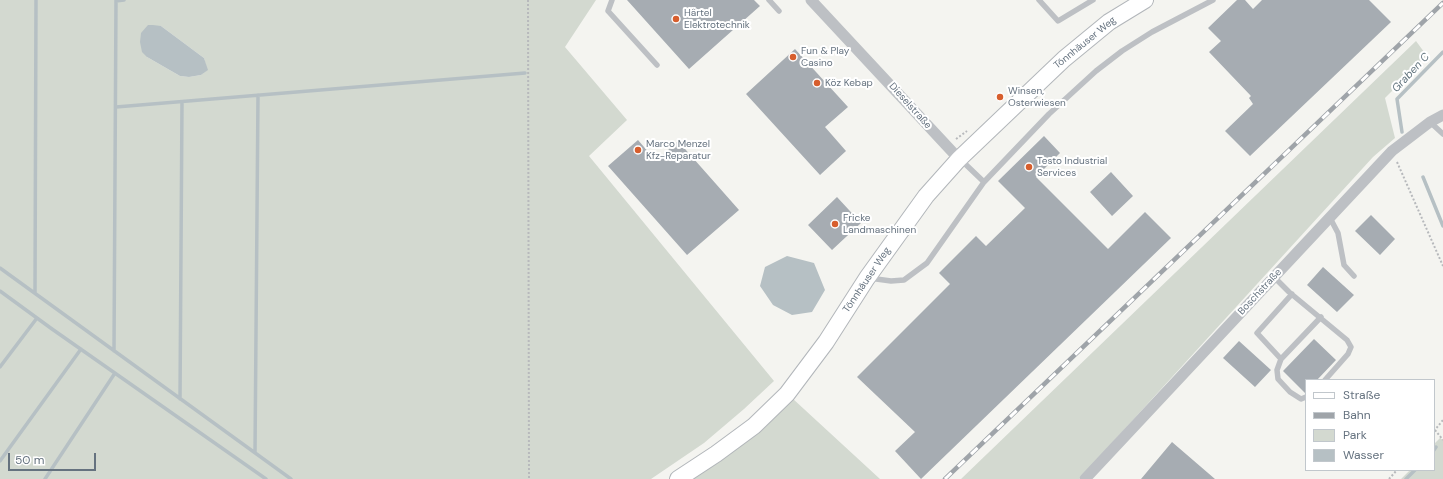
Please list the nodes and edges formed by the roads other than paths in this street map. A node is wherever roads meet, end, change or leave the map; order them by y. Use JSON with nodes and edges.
{"nodes":[{"id":1,"x":612,"y":0,"type":"edge"},
{"id":2,"x":769,"y":0,"type":"edge"},
{"id":3,"x":811,"y":0,"type":"edge"},
{"id":4,"x":1039,"y":0,"type":"edge"},
{"id":5,"x":1093,"y":0,"type":"edge"},
{"id":6,"x":1145,"y":0,"type":"edge"},
{"id":7,"x":1213,"y":0,"type":"edge"},
{"id":8,"x":779,"y":11,"type":"dead end"},
{"id":9,"x":657,"y":64,"type":"dead end"},
{"id":10,"x":1443,"y":114,"type":"edge"},
{"id":11,"x":1430,"y":122,"type":"junction"},
{"id":12,"x":1443,"y":134,"type":"edge"},
{"id":13,"x":959,"y":159,"type":"junction"},
{"id":14,"x":984,"y":182,"type":"junction"},
{"id":15,"x":1330,"y":218,"type":"junction"},
{"id":16,"x":1354,"y":276,"type":"dead end"},
{"id":17,"x":1274,"y":277,"type":"junction"},
{"id":18,"x":867,"y":278,"type":"junction"},
{"id":19,"x":1292,"y":294,"type":"junction"},
{"id":20,"x":1321,"y":317,"type":"junction"},
{"id":21,"x":1281,"y":359,"type":"junction"},
{"id":22,"x":1326,"y":379,"type":"edge"},
{"id":23,"x":1305,"y":397,"type":"edge"},
{"id":24,"x":678,"y":479,"type":"edge"},
{"id":25,"x":1085,"y":479,"type":"edge"}],
"edges":[{"from":1,"to":9,"type":"lane"},
{"from":2,"to":8,"type":"lane"},
{"from":3,"to":13,"type":"street","name":"Dieselstraße"},
{"from":4,"to":5,"type":"lane"},
{"from":6,"to":13,"type":"main road","name":"Tönnhäuser Weg"},
{"from":7,"to":14,"type":"lane"},
{"from":10,"to":11,"type":"street","name":"Boschstraße"},
{"from":11,"to":12,"type":"lane"},
{"from":11,"to":15,"type":"street","name":"Boschstraße"},
{"from":13,"to":14,"type":"lane"},
{"from":13,"to":18,"type":"main road","name":"Tönnhäuser Weg"},
{"from":14,"to":18,"type":"lane"},
{"from":15,"to":16,"type":"lane"},
{"from":15,"to":17,"type":"street","name":"Boschstraße"},
{"from":17,"to":19,"type":"lane"},
{"from":17,"to":25,"type":"street","name":"Boschstraße"},
{"from":18,"to":24,"type":"main road","name":"Tönnhäuser Weg"},
{"from":19,"to":20,"type":"lane"},
{"from":19,"to":21,"type":"lane"},
{"from":20,"to":21,"type":"lane"},
{"from":20,"to":22,"type":"lane"},
{"from":21,"to":23,"type":"lane"}]}
